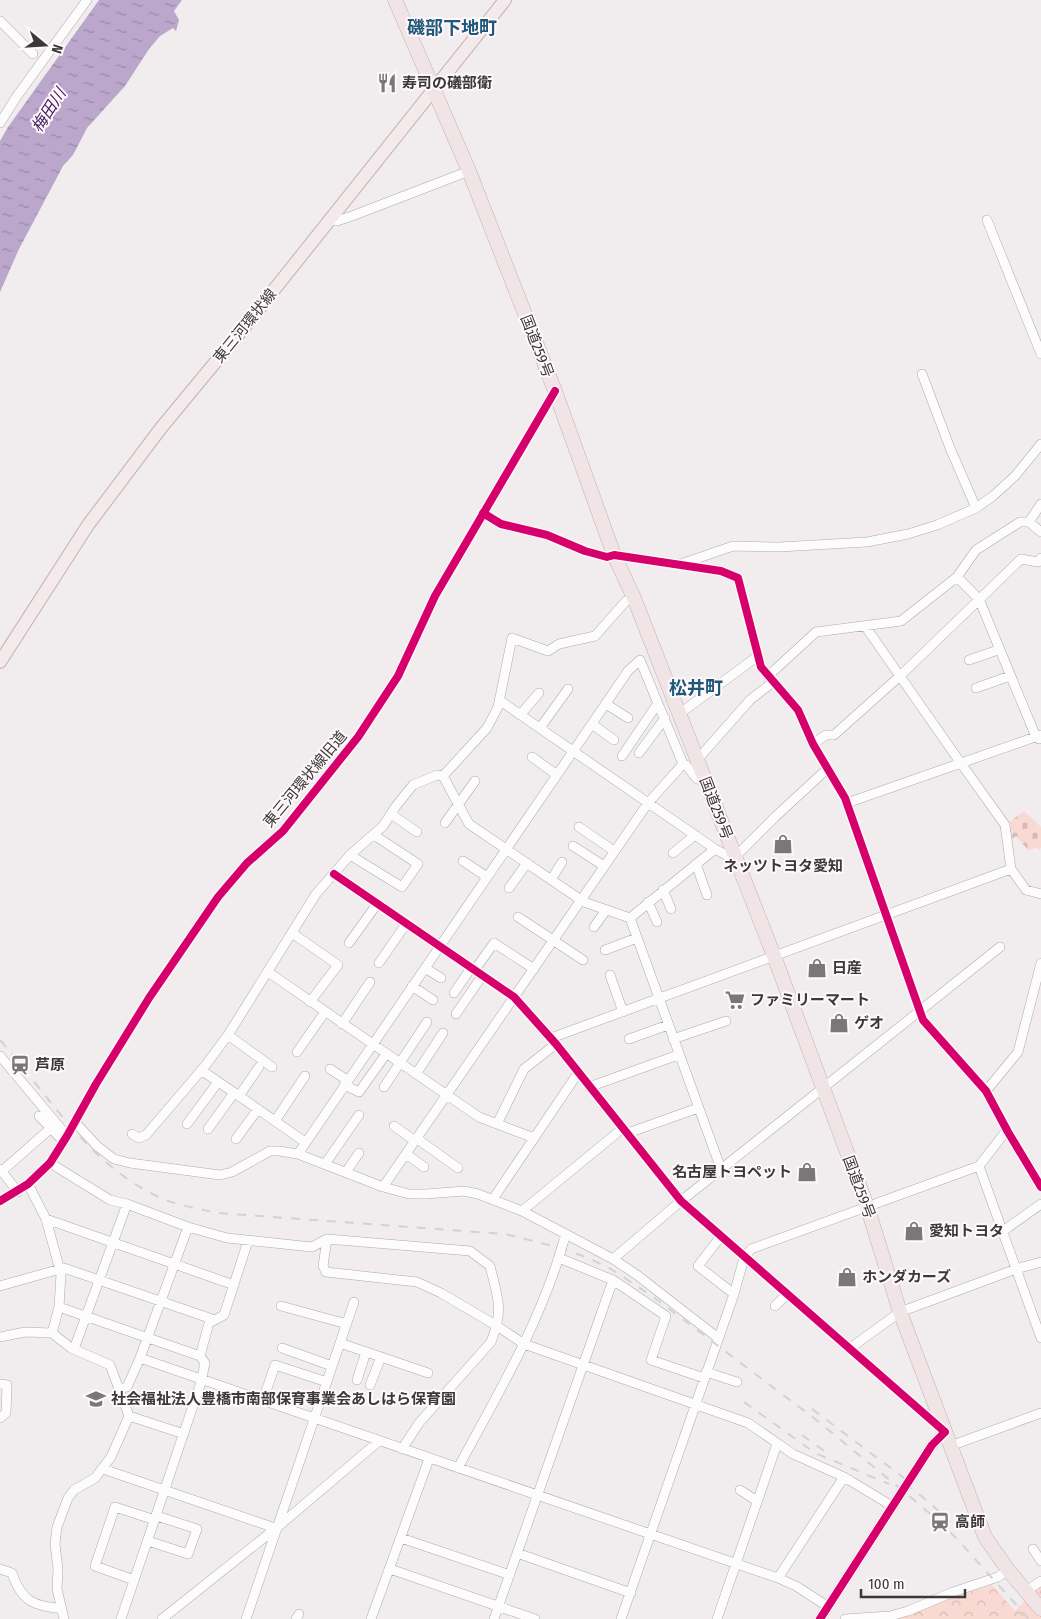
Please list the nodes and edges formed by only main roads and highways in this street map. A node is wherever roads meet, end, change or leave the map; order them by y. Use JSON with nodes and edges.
{"nodes":[{"id":1,"x":396,"y":0,"type":"edge"},
{"id":2,"x":505,"y":0,"type":"edge"},
{"id":3,"x":434,"y":90,"type":"junction"},
{"id":4,"x":0,"y":662,"type":"edge"},
{"id":5,"x":1041,"y":1609,"type":"edge"}],
"edges":[{"from":1,"to":3,"type":"highway","name":"国道259号"},
{"from":2,"to":3,"type":"main road","name":"東三河環状線"},
{"from":3,"to":4,"type":"main road","name":"東三河環状線"},
{"from":3,"to":5,"type":"highway","name":"国道259号"}]}
